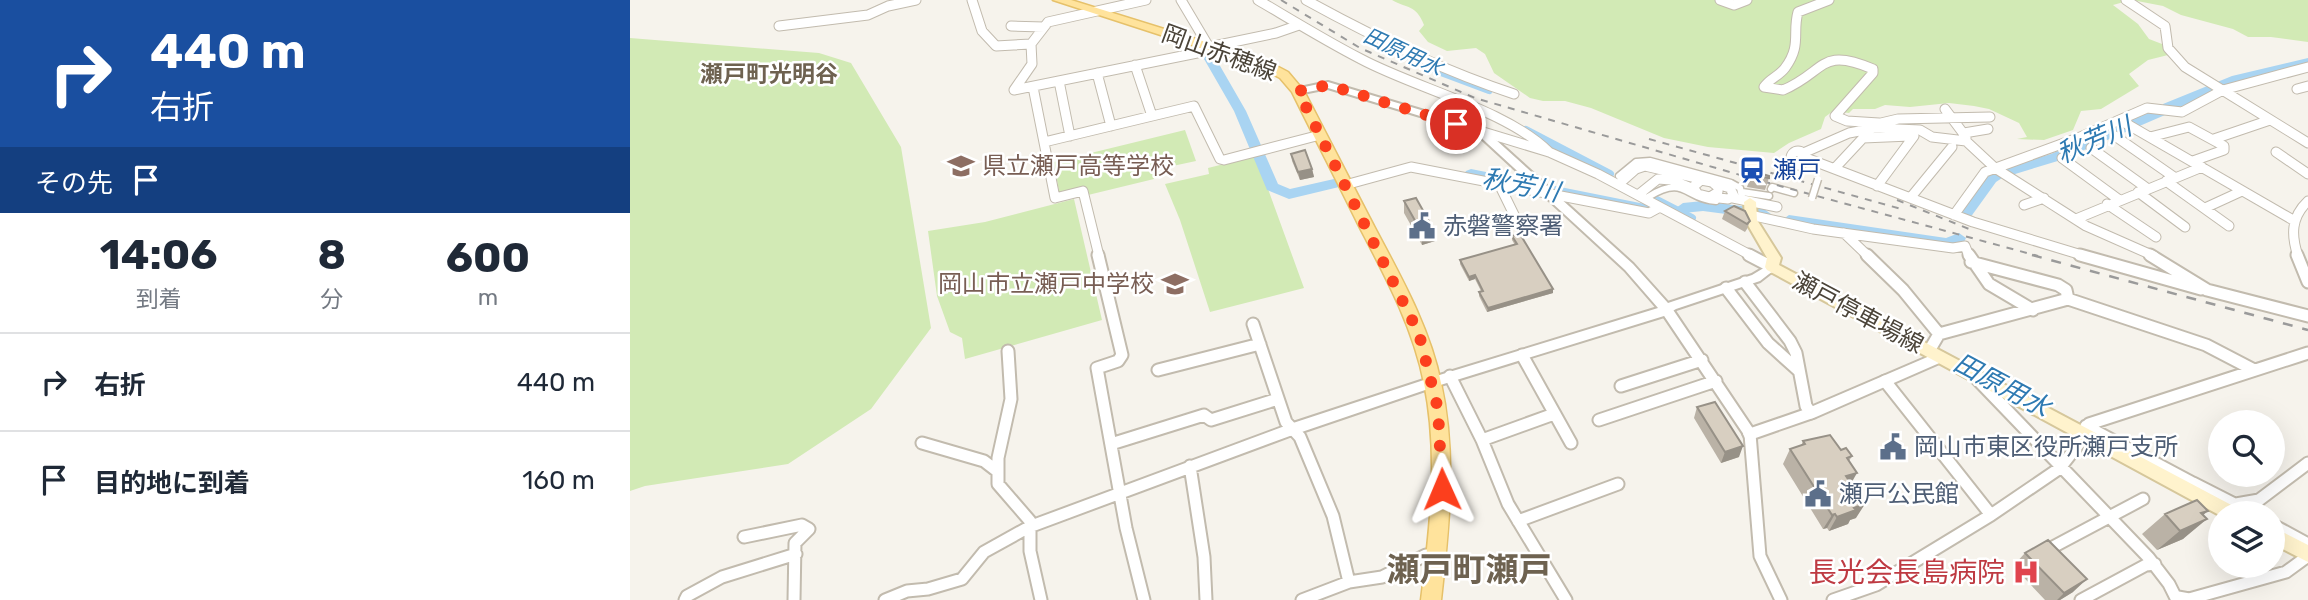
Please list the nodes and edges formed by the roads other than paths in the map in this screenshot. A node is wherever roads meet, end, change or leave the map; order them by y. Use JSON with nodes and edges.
{"nodes":[{"id":1,"x":916,"y":0,"type":"edge"},
{"id":2,"x":972,"y":0,"type":"edge"},
{"id":3,"x":1059,"y":0,"type":"edge"},
{"id":4,"x":1146,"y":0,"type":"edge"},
{"id":5,"x":1181,"y":0,"type":"edge"},
{"id":6,"x":1306,"y":0,"type":"edge"},
{"id":7,"x":1720,"y":0,"type":"edge"},
{"id":8,"x":1747,"y":0,"type":"edge"},
{"id":9,"x":1829,"y":0,"type":"edge"},
{"id":10,"x":2126,"y":0,"type":"edge"},
{"id":11,"x":1263,"y":1,"type":"edge"},
{"id":12,"x":1116,"y":3,"type":"edge"},
{"id":13,"x":1096,"y":12,"type":"junction"},
{"id":14,"x":779,"y":26,"type":"dead end"},
{"id":15,"x":1011,"y":26,"type":"dead end"},
{"id":16,"x":1044,"y":27,"type":"junction"},
{"id":17,"x":1295,"y":27,"type":"junction"},
{"id":18,"x":1031,"y":44,"type":"junction"},
{"id":19,"x":1209,"y":47,"type":"junction"},
{"id":20,"x":1135,"y":65,"type":"junction"},
{"id":21,"x":2308,"y":67,"type":"edge"},
{"id":22,"x":1097,"y":73,"type":"junction"},
{"id":23,"x":1059,"y":81,"type":"junction"},
{"id":24,"x":2308,"y":86,"type":"edge"},
{"id":25,"x":1033,"y":87,"type":"junction"},
{"id":26,"x":2218,"y":88,"type":"junction"},
{"id":27,"x":2297,"y":89,"type":"dead end"},
{"id":28,"x":1298,"y":91,"type":"junction"},
{"id":29,"x":1514,"y":93,"type":"dead end"},
{"id":30,"x":1945,"y":109,"type":"dead end"},
{"id":31,"x":1152,"y":116,"type":"junction"},
{"id":32,"x":1990,"y":117,"type":"dead end"},
{"id":33,"x":1952,"y":118,"type":"junction"},
{"id":34,"x":2270,"y":120,"type":"junction"},
{"id":35,"x":2122,"y":121,"type":"junction"},
{"id":36,"x":1111,"y":126,"type":"junction"},
{"id":37,"x":1882,"y":126,"type":"junction"},
{"id":38,"x":1988,"y":129,"type":"dead end"},
{"id":39,"x":1480,"y":131,"type":"junction"},
{"id":40,"x":1320,"y":135,"type":"junction"},
{"id":41,"x":1070,"y":136,"type":"junction"},
{"id":42,"x":1914,"y":136,"type":"junction"},
{"id":43,"x":2115,"y":136,"type":"dead end"},
{"id":44,"x":2150,"y":137,"type":"junction"},
{"id":45,"x":2214,"y":139,"type":"junction"},
{"id":46,"x":1967,"y":141,"type":"junction"},
{"id":47,"x":1044,"y":142,"type":"junction"},
{"id":48,"x":2308,"y":143,"type":"edge"},
{"id":49,"x":1952,"y":147,"type":"junction"},
{"id":50,"x":2091,"y":148,"type":"dead end"},
{"id":51,"x":1549,"y":152,"type":"junction"},
{"id":52,"x":2276,"y":152,"type":"dead end"},
{"id":53,"x":2063,"y":158,"type":"dead end"},
{"id":54,"x":2198,"y":164,"type":"junction"},
{"id":55,"x":1835,"y":168,"type":"junction"},
{"id":56,"x":1998,"y":169,"type":"junction"},
{"id":57,"x":1634,"y":170,"type":"junction"},
{"id":58,"x":2308,"y":174,"type":"edge"},
{"id":59,"x":1818,"y":179,"type":"dead end"},
{"id":60,"x":2170,"y":179,"type":"junction"},
{"id":61,"x":1619,"y":180,"type":"junction"},
{"id":62,"x":1652,"y":181,"type":"junction"},
{"id":63,"x":1709,"y":181,"type":"junction"},
{"id":64,"x":1499,"y":184,"type":"junction"},
{"id":65,"x":1345,"y":185,"type":"junction"},
{"id":66,"x":1877,"y":186,"type":"junction"},
{"id":67,"x":1541,"y":188,"type":"junction"},
{"id":68,"x":1694,"y":189,"type":"junction"},
{"id":69,"x":2143,"y":190,"type":"junction"},
{"id":70,"x":2242,"y":191,"type":"junction"},
{"id":71,"x":1794,"y":193,"type":"dead end"},
{"id":72,"x":1643,"y":196,"type":"junction"},
{"id":73,"x":1710,"y":197,"type":"junction"},
{"id":74,"x":1911,"y":197,"type":"junction"},
{"id":75,"x":1812,"y":198,"type":"dead end"},
{"id":76,"x":2044,"y":198,"type":"junction"},
{"id":77,"x":2118,"y":200,"type":"junction"},
{"id":78,"x":2308,"y":201,"type":"edge"},
{"id":79,"x":1744,"y":202,"type":"junction"},
{"id":80,"x":2107,"y":204,"type":"junction"},
{"id":81,"x":2024,"y":205,"type":"dead end"},
{"id":82,"x":1660,"y":207,"type":"junction"},
{"id":83,"x":1777,"y":207,"type":"dead end"},
{"id":84,"x":2205,"y":208,"type":"junction"},
{"id":85,"x":1954,"y":215,"type":"junction"},
{"id":86,"x":2076,"y":219,"type":"junction"},
{"id":87,"x":2293,"y":220,"type":"junction"},
{"id":88,"x":2229,"y":226,"type":"dead end"},
{"id":89,"x":2185,"y":227,"type":"dead end"},
{"id":90,"x":1522,"y":231,"type":"dead end"},
{"id":91,"x":1844,"y":233,"type":"junction"},
{"id":92,"x":2156,"y":237,"type":"dead end"},
{"id":93,"x":1971,"y":262,"type":"junction"},
{"id":94,"x":1772,"y":267,"type":"junction"},
{"id":95,"x":1745,"y":282,"type":"junction"},
{"id":96,"x":2308,"y":282,"type":"edge"},
{"id":97,"x":1726,"y":288,"type":"junction"},
{"id":98,"x":2207,"y":290,"type":"junction"},
{"id":99,"x":2068,"y":299,"type":"junction"},
{"id":100,"x":1666,"y":309,"type":"junction"},
{"id":101,"x":2034,"y":310,"type":"junction"},
{"id":102,"x":2308,"y":316,"type":"edge"},
{"id":103,"x":1253,"y":324,"type":"dead end"},
{"id":104,"x":1939,"y":334,"type":"junction"},
{"id":105,"x":1259,"y":344,"type":"junction"},
{"id":106,"x":1008,"y":351,"type":"dead end"},
{"id":107,"x":2308,"y":353,"type":"edge"},
{"id":108,"x":1934,"y":354,"type":"junction"},
{"id":109,"x":1522,"y":355,"type":"junction"},
{"id":110,"x":1702,"y":360,"type":"junction"},
{"id":111,"x":1158,"y":370,"type":"dead end"},
{"id":112,"x":2254,"y":370,"type":"junction"},
{"id":113,"x":1799,"y":371,"type":"junction"},
{"id":114,"x":1972,"y":373,"type":"junction"},
{"id":115,"x":1450,"y":376,"type":"junction"},
{"id":116,"x":1716,"y":381,"type":"junction"},
{"id":117,"x":1885,"y":381,"type":"junction"},
{"id":118,"x":1433,"y":382,"type":"junction"},
{"id":119,"x":1621,"y":386,"type":"dead end"},
{"id":120,"x":1278,"y":398,"type":"junction"},
{"id":121,"x":1554,"y":414,"type":"junction"},
{"id":122,"x":1811,"y":414,"type":"junction"},
{"id":123,"x":1599,"y":420,"type":"dead end"},
{"id":124,"x":1290,"y":429,"type":"junction"},
{"id":125,"x":2084,"y":429,"type":"junction"},
{"id":126,"x":1750,"y":434,"type":"junction"},
{"id":127,"x":1482,"y":440,"type":"junction"},
{"id":128,"x":922,"y":443,"type":"dead end"},
{"id":129,"x":1571,"y":443,"type":"dead end"},
{"id":130,"x":1111,"y":444,"type":"junction"},
{"id":131,"x":2308,"y":463,"type":"edge"},
{"id":132,"x":1190,"y":466,"type":"junction"},
{"id":133,"x":2060,"y":468,"type":"junction"},
{"id":134,"x":996,"y":471,"type":"junction"},
{"id":135,"x":1618,"y":484,"type":"dead end"},
{"id":136,"x":1121,"y":491,"type":"junction"},
{"id":137,"x":2143,"y":499,"type":"dead end"},
{"id":138,"x":2220,"y":501,"type":"edge"},
{"id":139,"x":2256,"y":501,"type":"edge"},
{"id":140,"x":1990,"y":515,"type":"junction"},
{"id":141,"x":2110,"y":517,"type":"junction"},
{"id":142,"x":1518,"y":521,"type":"junction"},
{"id":143,"x":1029,"y":527,"type":"junction"},
{"id":144,"x":2285,"y":532,"type":"edge"},
{"id":145,"x":744,"y":537,"type":"dead end"},
{"id":146,"x":2285,"y":542,"type":"edge"},
{"id":147,"x":2308,"y":544,"type":"edge"},
{"id":148,"x":2051,"y":548,"type":"edge"},
{"id":149,"x":796,"y":554,"type":"junction"},
{"id":150,"x":1437,"y":555,"type":"junction"},
{"id":151,"x":2308,"y":555,"type":"edge"},
{"id":152,"x":2155,"y":564,"type":"junction"},
{"id":153,"x":1349,"y":582,"type":"junction"},
{"id":154,"x":2178,"y":598,"type":"edge"},
{"id":155,"x":1306,"y":599,"type":"edge"},
{"id":156,"x":2084,"y":599,"type":"edge"},
{"id":157,"x":685,"y":600,"type":"edge"},
{"id":158,"x":794,"y":600,"type":"edge"},
{"id":159,"x":885,"y":600,"type":"edge"},
{"id":160,"x":1041,"y":600,"type":"edge"},
{"id":161,"x":1144,"y":600,"type":"edge"},
{"id":162,"x":1206,"y":600,"type":"edge"},
{"id":163,"x":1431,"y":600,"type":"edge"},
{"id":164,"x":1566,"y":600,"type":"edge"},
{"id":165,"x":1781,"y":600,"type":"edge"},
{"id":166,"x":1833,"y":600,"type":"edge"}],
"edges":[{"from":1,"to":14,"type":"street"},
{"from":2,"to":18,"type":"street"},
{"from":3,"to":13,"type":"main road","name":"岡山赤穂線"},
{"from":4,"to":12,"type":"street"},
{"from":5,"to":19,"type":"street"},
{"from":6,"to":29,"type":"street"},
{"from":7,"to":8,"type":"street"},
{"from":9,"to":37,"type":"street"},
{"from":10,"to":26,"type":"street"},
{"from":11,"to":17,"type":"street"},
{"from":12,"to":13,"type":"street"},
{"from":13,"to":16,"type":"street"},
{"from":13,"to":19,"type":"main road","name":"岡山赤穂線"},
{"from":15,"to":16,"type":"street"},
{"from":16,"to":18,"type":"street"},
{"from":17,"to":19,"type":"street"},
{"from":17,"to":51,"type":"street"},
{"from":18,"to":25,"type":"street"},
{"from":19,"to":20,"type":"street"},
{"from":19,"to":28,"type":"main road","name":"岡山赤穂線"},
{"from":20,"to":22,"type":"street"},
{"from":20,"to":31,"type":"street"},
{"from":21,"to":26,"type":"street"},
{"from":22,"to":23,"type":"street"},
{"from":22,"to":36,"type":"street"},
{"from":23,"to":25,"type":"street"},
{"from":23,"to":41,"type":"street"},
{"from":24,"to":27,"type":"street"},
{"from":25,"to":47,"type":"street"},
{"from":26,"to":34,"type":"street"},
{"from":26,"to":35,"type":"street"},
{"from":28,"to":39,"type":"street"},
{"from":28,"to":40,"type":"main road","name":"岡山赤穂線"},
{"from":30,"to":33,"type":"street"},
{"from":31,"to":36,"type":"street"},
{"from":31,"to":40,"type":"street"},
{"from":32,"to":33,"type":"street"},
{"from":33,"to":37,"type":"street"},
{"from":33,"to":46,"type":"street"},
{"from":34,"to":45,"type":"street"},
{"from":34,"to":48,"type":"street"},
{"from":35,"to":44,"type":"street"},
{"from":35,"to":56,"type":"street"},
{"from":36,"to":41,"type":"street"},
{"from":37,"to":46,"type":"street"},
{"from":37,"to":55,"type":"street"},
{"from":38,"to":46,"type":"street"},
{"from":39,"to":51,"type":"street"},
{"from":39,"to":67,"type":"street"},
{"from":40,"to":65,"type":"main road","name":"岡山赤穂線"},
{"from":41,"to":47,"type":"street"},
{"from":42,"to":49,"type":"street"},
{"from":42,"to":55,"type":"street"},
{"from":42,"to":66,"type":"street"},
{"from":43,"to":60,"type":"street"},
{"from":44,"to":45,"type":"street"},
{"from":44,"to":54,"type":"street"},
{"from":45,"to":54,"type":"street"},
{"from":46,"to":49,"type":"street"},
{"from":46,"to":56,"type":"street"},
{"from":47,"to":130,"type":"street"},
{"from":49,"to":74,"type":"street"},
{"from":50,"to":69,"type":"street"},
{"from":51,"to":61,"type":"street"},
{"from":52,"to":58,"type":"street"},
{"from":53,"to":77,"type":"street"},
{"from":54,"to":60,"type":"street"},
{"from":54,"to":70,"type":"street"},
{"from":55,"to":66,"type":"street"},
{"from":56,"to":76,"type":"street"},
{"from":56,"to":85,"type":"street"},
{"from":57,"to":61,"type":"street"},
{"from":57,"to":62,"type":"street"},
{"from":57,"to":63,"type":"street"},
{"from":59,"to":75,"type":"street","bridge":true},
{"from":60,"to":69,"type":"street"},
{"from":60,"to":84,"type":"street"},
{"from":61,"to":72,"type":"street"},
{"from":61,"to":79,"type":"street"},
{"from":62,"to":68,"type":"street"},
{"from":62,"to":72,"type":"street"},
{"from":63,"to":68,"type":"street"},
{"from":63,"to":73,"type":"street"},
{"from":63,"to":79,"type":"street"},
{"from":64,"to":65,"type":"street"},
{"from":64,"to":67,"type":"street"},
{"from":64,"to":90,"type":"street"},
{"from":65,"to":118,"type":"main road","name":"岡山赤穂線"},
{"from":66,"to":74,"type":"street"},
{"from":67,"to":82,"type":"street"},
{"from":67,"to":100,"type":"street"},
{"from":68,"to":73,"type":"street"},
{"from":69,"to":77,"type":"street"},
{"from":69,"to":89,"type":"street"},
{"from":70,"to":84,"type":"street"},
{"from":70,"to":87,"type":"street"},
{"from":71,"to":79,"type":"street"},
{"from":72,"to":79,"type":"street"},
{"from":72,"to":82,"type":"street"},
{"from":73,"to":79,"type":"street"},
{"from":74,"to":85,"type":"street"},
{"from":76,"to":81,"type":"street"},
{"from":76,"to":86,"type":"street"},
{"from":77,"to":80,"type":"street"},
{"from":78,"to":87,"type":"street"},
{"from":79,"to":83,"type":"street"},
{"from":79,"to":91,"type":"street"},
{"from":79,"to":94,"type":"main road","name":"瀬戸停車場線"},
{"from":80,"to":86,"type":"street"},
{"from":80,"to":92,"type":"street"},
{"from":82,"to":94,"type":"street"},
{"from":84,"to":88,"type":"street"},
{"from":85,"to":98,"type":"street"},
{"from":86,"to":98,"type":"street"},
{"from":87,"to":96,"type":"street"},
{"from":91,"to":93,"type":"street"},
{"from":91,"to":104,"type":"street"},
{"from":93,"to":99,"type":"street"},
{"from":93,"to":101,"type":"street"},
{"from":94,"to":95,"type":"street"},
{"from":94,"to":108,"type":"main road","name":"瀬戸停車場線"},
{"from":95,"to":97,"type":"street"},
{"from":95,"to":113,"type":"street"},
{"from":97,"to":100,"type":"street"},
{"from":97,"to":113,"type":"street"},
{"from":98,"to":102,"type":"street"},
{"from":99,"to":101,"type":"street"},
{"from":99,"to":112,"type":"street"},
{"from":100,"to":109,"type":"street"},
{"from":100,"to":110,"type":"street"},
{"from":101,"to":104,"type":"street"},
{"from":103,"to":105,"type":"street"},
{"from":104,"to":108,"type":"street"},
{"from":105,"to":111,"type":"street"},
{"from":105,"to":120,"type":"street"},
{"from":106,"to":134,"type":"street"},
{"from":107,"to":112,"type":"street"},
{"from":108,"to":114,"type":"main road","name":"瀬戸停車場線"},
{"from":108,"to":117,"type":"street"},
{"from":109,"to":115,"type":"street"},
{"from":109,"to":121,"type":"street"},
{"from":110,"to":116,"type":"street"},
{"from":110,"to":119,"type":"street"},
{"from":112,"to":125,"type":"street"},
{"from":113,"to":122,"type":"street"},
{"from":114,"to":125,"type":"main road","name":"瀬戸停車場線"},
{"from":114,"to":133,"type":"street"},
{"from":115,"to":118,"type":"street"},
{"from":115,"to":127,"type":"street"},
{"from":116,"to":123,"type":"street"},
{"from":116,"to":126,"type":"street"},
{"from":117,"to":122,"type":"street"},
{"from":117,"to":140,"type":"street"},
{"from":118,"to":124,"type":"street"},
{"from":118,"to":150,"type":"main road","name":"岡山赤穂線"},
{"from":120,"to":124,"type":"street"},
{"from":120,"to":130,"type":"street"},
{"from":121,"to":127,"type":"street"},
{"from":121,"to":129,"type":"street"},
{"from":122,"to":126,"type":"street"},
{"from":124,"to":132,"type":"street"},
{"from":124,"to":153,"type":"street"},
{"from":125,"to":133,"type":"street"},
{"from":125,"to":138,"type":"main road","name":"瀬戸停車場線"},
{"from":126,"to":165,"type":"street"},
{"from":127,"to":142,"type":"street"},
{"from":128,"to":134,"type":"street"},
{"from":130,"to":136,"type":"street"},
{"from":131,"to":139,"type":"street"},
{"from":132,"to":136,"type":"street"},
{"from":132,"to":162,"type":"street"},
{"from":133,"to":140,"type":"street"},
{"from":133,"to":141,"type":"street"},
{"from":134,"to":143,"type":"street"},
{"from":135,"to":142,"type":"street"},
{"from":136,"to":143,"type":"street"},
{"from":136,"to":161,"type":"street"},
{"from":137,"to":141,"type":"street"},
{"from":140,"to":166,"type":"street"},
{"from":141,"to":148,"type":"street"},
{"from":141,"to":152,"type":"street"},
{"from":142,"to":164,"type":"street"},
{"from":143,"to":159,"type":"street"},
{"from":143,"to":160,"type":"street"},
{"from":144,"to":147,"type":"street"},
{"from":145,"to":149,"type":"street"},
{"from":146,"to":151,"type":"main road"},
{"from":149,"to":157,"type":"street"},
{"from":149,"to":158,"type":"street"},
{"from":150,"to":153,"type":"street"},
{"from":150,"to":163,"type":"main road","name":"岡山赤穂線"},
{"from":151,"to":154,"type":"street"},
{"from":152,"to":154,"type":"street"},
{"from":152,"to":156,"type":"street"},
{"from":153,"to":155,"type":"street"}]}
